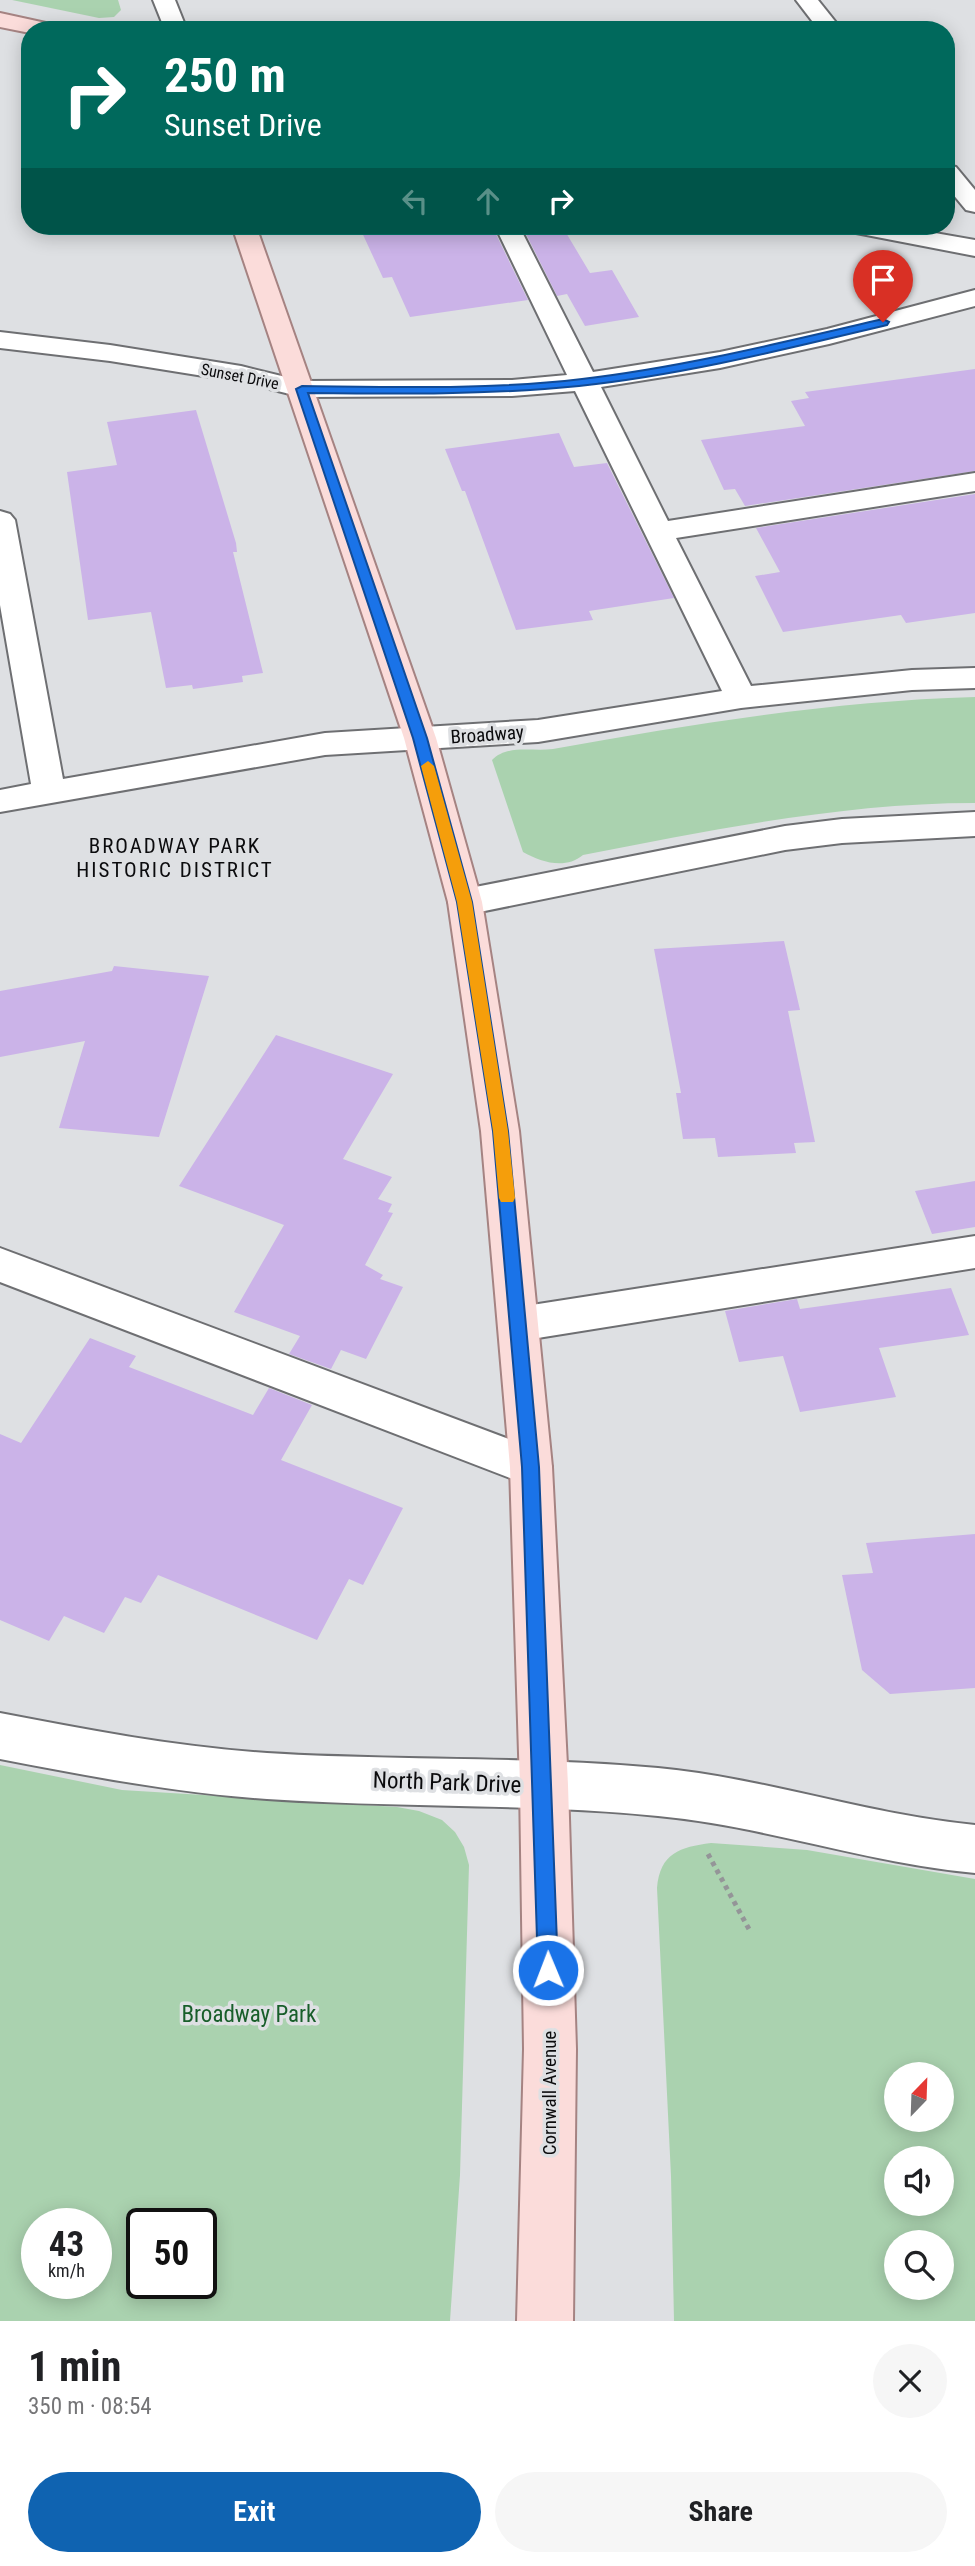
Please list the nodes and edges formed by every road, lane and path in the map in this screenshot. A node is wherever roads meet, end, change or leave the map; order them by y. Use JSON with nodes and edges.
{"nodes":[{"id":1,"x":164,"y":0,"type":"edge"},
{"id":2,"x":807,"y":0,"type":"edge"},
{"id":3,"x":0,"y":20,"type":"edge"},
{"id":4,"x":172,"y":21,"type":"edge"},
{"id":5,"x":824,"y":21,"type":"edge"},
{"id":6,"x":21,"y":24,"type":"edge"},
{"id":7,"x":955,"y":182,"type":"edge"},
{"id":8,"x":975,"y":205,"type":"edge"},
{"id":9,"x":975,"y":229,"type":"edge"},
{"id":10,"x":247,"y":235,"type":"edge"},
{"id":11,"x":511,"y":235,"type":"edge"},
{"id":12,"x":953,"y":236,"type":"edge"},
{"id":13,"x":970,"y":300,"type":"edge"},
{"id":14,"x":0,"y":340,"type":"edge"},
{"id":15,"x":583,"y":382,"type":"junction"},
{"id":16,"x":302,"y":389,"type":"junction"},
{"id":17,"x":975,"y":482,"type":"edge"},
{"id":18,"x":658,"y":532,"type":"junction"},
{"id":19,"x":1,"y":533,"type":"edge"},
{"id":20,"x":975,"y":678,"type":"edge"},
{"id":21,"x":741,"y":698,"type":"junction"},
{"id":22,"x":420,"y":738,"type":"junction"},
{"id":23,"x":49,"y":794,"type":"junction"},
{"id":24,"x":0,"y":801,"type":"edge"},
{"id":25,"x":975,"y":824,"type":"edge"},
{"id":26,"x":465,"y":902,"type":"junction"},
{"id":27,"x":975,"y":1252,"type":"edge"},
{"id":28,"x":0,"y":1265,"type":"edge"},
{"id":29,"x":519,"y":1324,"type":"junction"},
{"id":30,"x":531,"y":1467,"type":"junction"},
{"id":31,"x":0,"y":1736,"type":"edge"},
{"id":32,"x":544,"y":1785,"type":"junction"},
{"id":33,"x":975,"y":1849,"type":"edge"},
{"id":34,"x":712,"y":1861,"type":"dead end"},
{"id":35,"x":750,"y":1931,"type":"dead end"},
{"id":36,"x":545,"y":2321,"type":"edge"}],
"edges":[{"from":1,"to":4,"type":"street"},
{"from":2,"to":5,"type":"street"},
{"from":3,"to":6,"type":"main road"},
{"from":7,"to":8,"type":"street"},
{"from":9,"to":12,"type":"street"},
{"from":10,"to":16,"type":"main road","name":"Cornwall Avenue"},
{"from":11,"to":15,"type":"street"},
{"from":13,"to":15,"type":"street","name":"Sunset Drive"},
{"from":14,"to":16,"type":"street","name":"Sunset Drive"},
{"from":15,"to":16,"type":"street","name":"Sunset Drive"},
{"from":15,"to":18,"type":"street"},
{"from":16,"to":22,"type":"main road","name":"Cornwall Avenue"},
{"from":17,"to":18,"type":"street"},
{"from":18,"to":21,"type":"street"},
{"from":19,"to":23,"type":"street"},
{"from":20,"to":21,"type":"street","name":"Broadway"},
{"from":21,"to":22,"type":"street","name":"Broadway"},
{"from":22,"to":23,"type":"street","name":"Broadway"},
{"from":22,"to":26,"type":"main road","name":"Cornwall Avenue"},
{"from":23,"to":24,"type":"street","name":"Broadway"},
{"from":25,"to":26,"type":"street"},
{"from":26,"to":29,"type":"main road","name":"Cornwall Avenue"},
{"from":27,"to":29,"type":"street"},
{"from":28,"to":30,"type":"street"},
{"from":29,"to":30,"type":"main road","name":"Cornwall Avenue"},
{"from":30,"to":32,"type":"main road","name":"Cornwall Avenue"},
{"from":31,"to":32,"type":"street","name":"North Park Drive"},
{"from":32,"to":33,"type":"street","name":"North Park Drive"},
{"from":32,"to":36,"type":"main road","name":"Cornwall Avenue"},
{"from":34,"to":35,"type":"path"}]}
